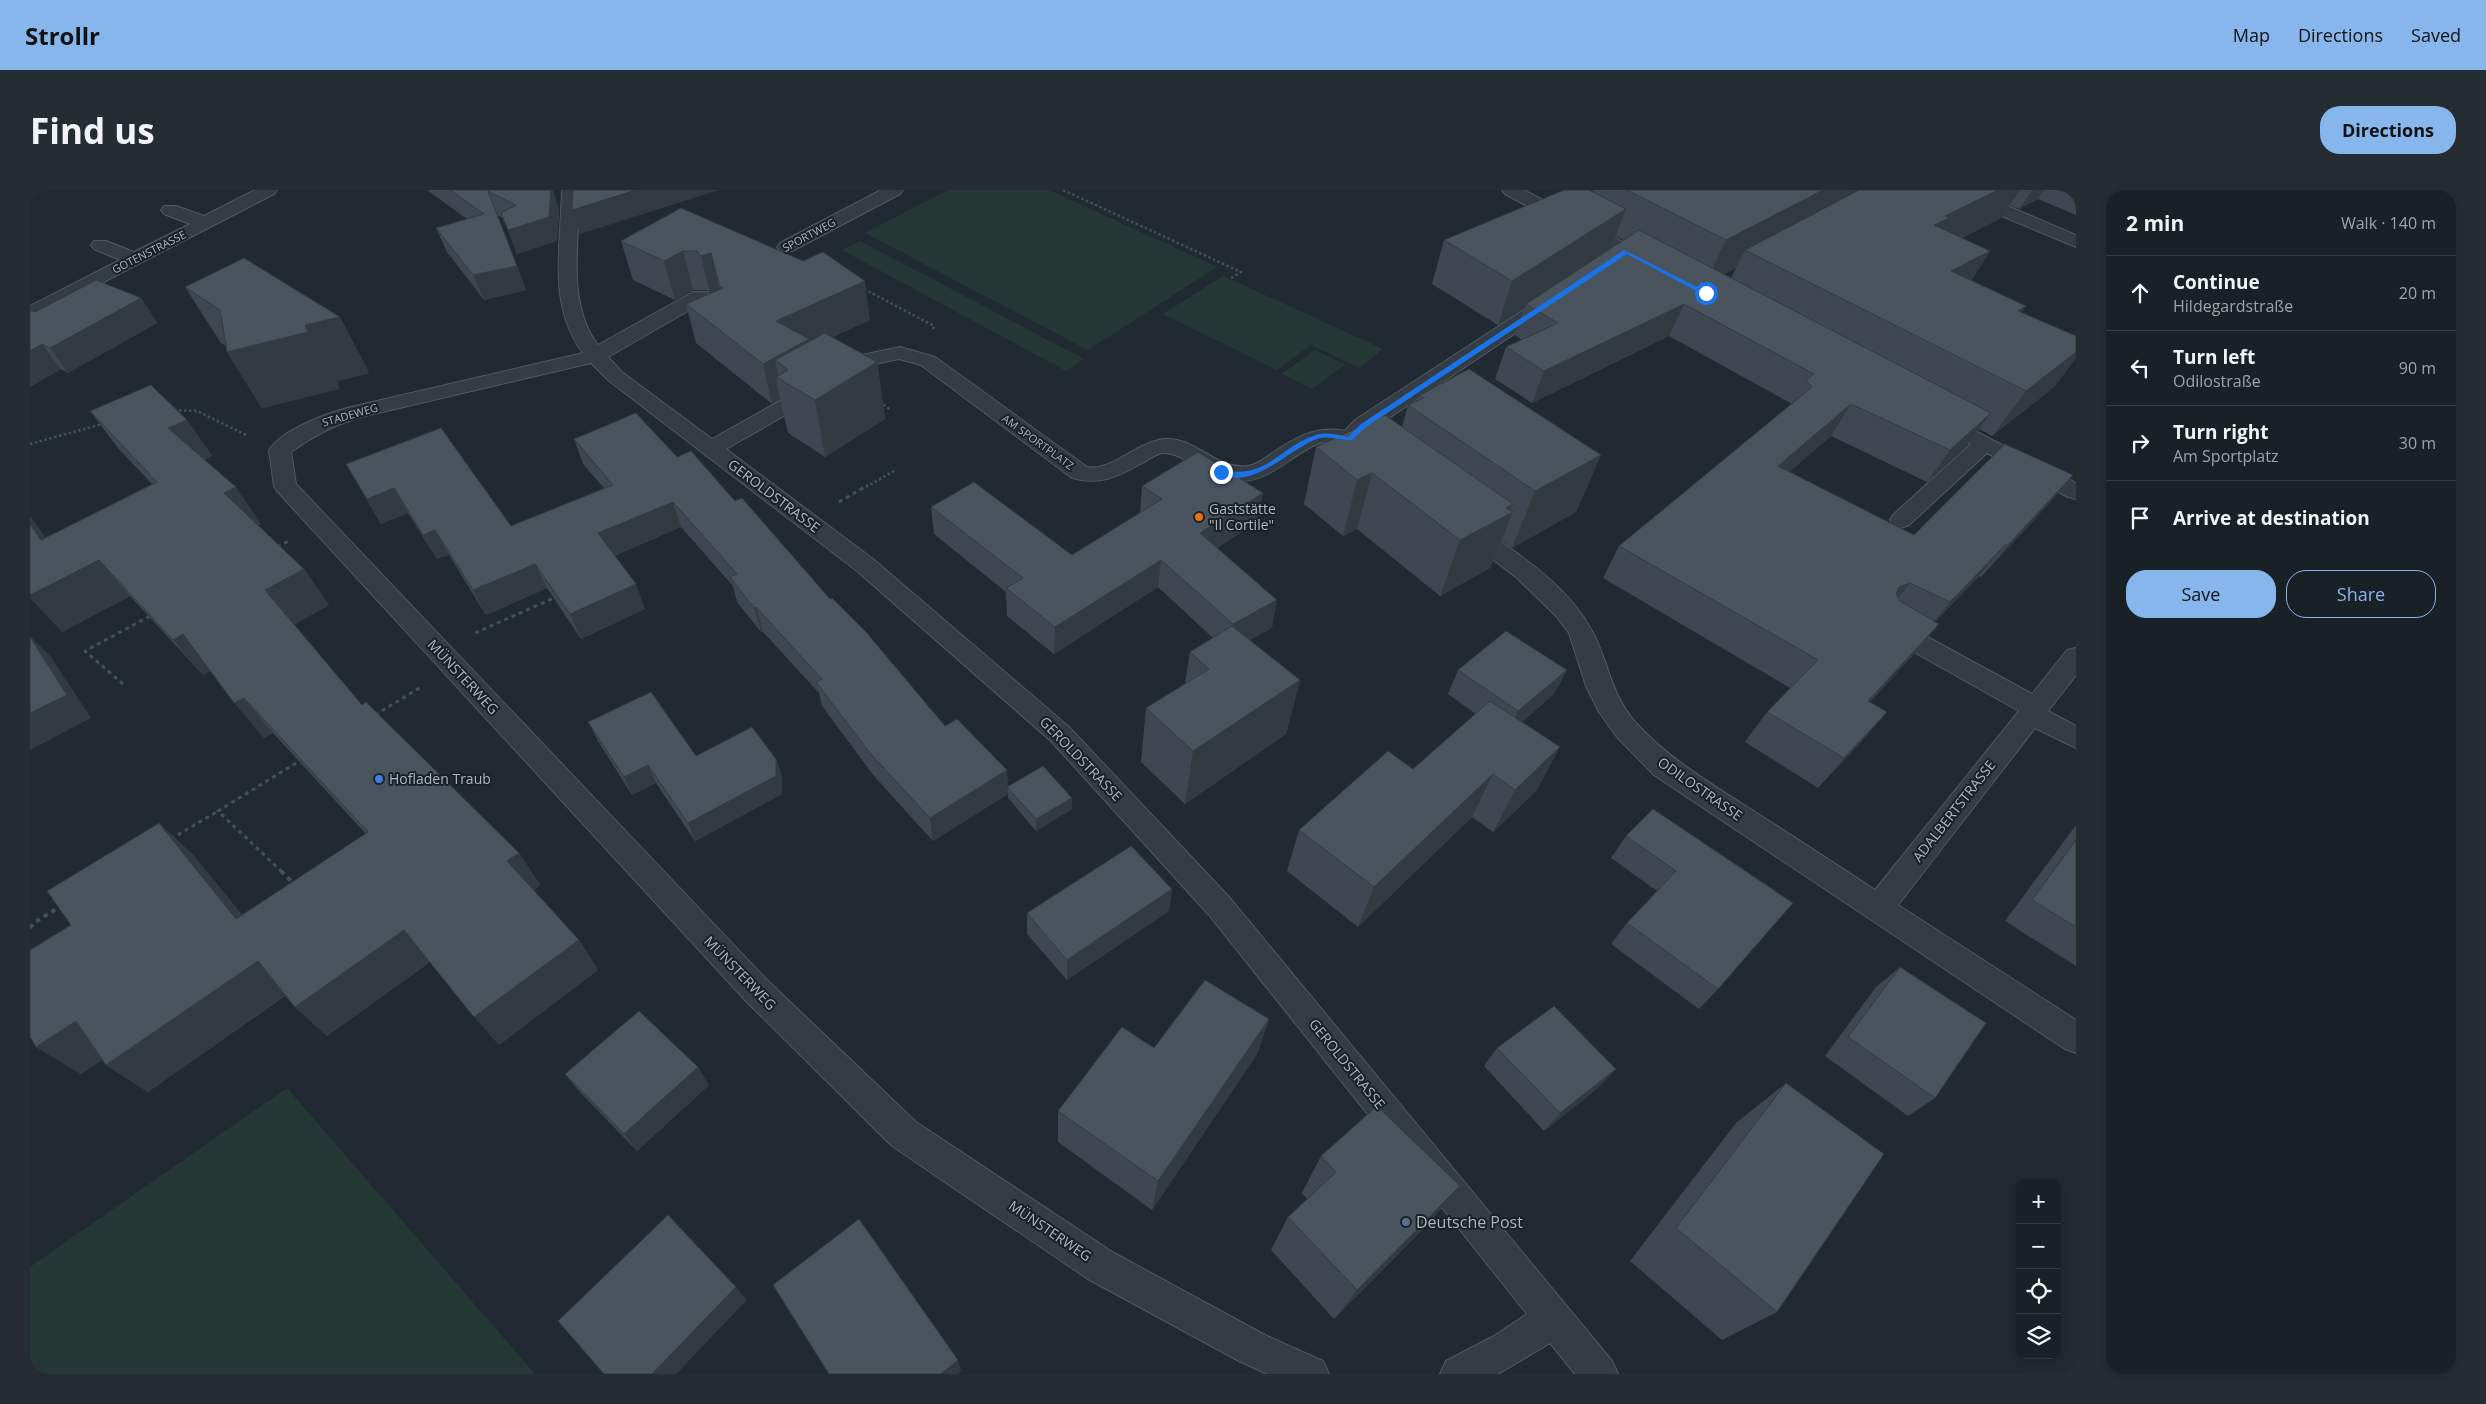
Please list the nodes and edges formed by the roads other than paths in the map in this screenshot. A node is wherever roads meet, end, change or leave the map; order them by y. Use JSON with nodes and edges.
{"nodes":[{"id":1,"x":268,"y":190,"type":"edge"},
{"id":2,"x":571,"y":190,"type":"edge"},
{"id":3,"x":894,"y":190,"type":"edge"},
{"id":4,"x":1510,"y":190,"type":"edge"},
{"id":5,"x":1955,"y":190,"type":"edge"},
{"id":6,"x":170,"y":210,"type":"dead end"},
{"id":7,"x":205,"y":223,"type":"junction"},
{"id":8,"x":2076,"y":242,"type":"edge"},
{"id":9,"x":100,"y":245,"type":"dead end"},
{"id":10,"x":786,"y":247,"type":"dead end"},
{"id":11,"x":135,"y":259,"type":"junction"},
{"id":12,"x":1662,"y":270,"type":"edge"},
{"id":13,"x":1569,"y":289,"type":"edge"},
{"id":14,"x":700,"y":296,"type":"edge"},
{"id":15,"x":30,"y":314,"type":"edge"},
{"id":16,"x":594,"y":356,"type":"junction"},
{"id":17,"x":1924,"y":410,"type":"edge"},
{"id":18,"x":1350,"y":439,"type":"junction"},
{"id":19,"x":1985,"y":443,"type":"junction"},
{"id":20,"x":711,"y":449,"type":"junction"},
{"id":21,"x":280,"y":450,"type":"joint"},
{"id":22,"x":1365,"y":455,"type":"edge"},
{"id":23,"x":2076,"y":492,"type":"edge"},
{"id":24,"x":1447,"y":514,"type":"edge"},
{"id":25,"x":1901,"y":520,"type":"dead end"},
{"id":26,"x":1885,"y":625,"type":"edge"},
{"id":27,"x":2076,"y":657,"type":"edge"},
{"id":28,"x":2034,"y":711,"type":"junction"},
{"id":29,"x":2076,"y":738,"type":"edge"},
{"id":30,"x":1877,"y":908,"type":"junction"},
{"id":31,"x":2076,"y":1038,"type":"edge"},
{"id":32,"x":1554,"y":1318,"type":"junction"},
{"id":33,"x":1310,"y":1374,"type":"edge"},
{"id":34,"x":1459,"y":1374,"type":"edge"},
{"id":35,"x":1599,"y":1374,"type":"edge"}],
"edges":[{"from":1,"to":7,"type":"street","name":"GOTENSTRASSE"},
{"from":2,"to":16,"type":"street","name":"GEROLDSTRASSE"},
{"from":3,"to":10,"type":"street","name":"SPORTWEG"},
{"from":4,"to":12,"type":"street"},
{"from":5,"to":8,"type":"street"},
{"from":6,"to":7,"type":"street"},
{"from":7,"to":11,"type":"street","name":"GOTENSTRASSE"},
{"from":9,"to":11,"type":"street"},
{"from":11,"to":15,"type":"street","name":"GOTENSTRASSE"},
{"from":13,"to":18,"type":"street"},
{"from":14,"to":16,"type":"street"},
{"from":16,"to":20,"type":"street","name":"GEROLDSTRASSE"},
{"from":16,"to":21,"type":"street","name":"STADEWEG"},
{"from":17,"to":19,"type":"street"},
{"from":18,"to":20,"type":"street","name":"AM SPORTPLATZ"},
{"from":18,"to":22,"type":"street"},
{"from":19,"to":23,"type":"street"},
{"from":19,"to":25,"type":"street"},
{"from":20,"to":32,"type":"street","name":"GEROLDSTRASSE"},
{"from":21,"to":33,"type":"street","name":"MÜNSTERWEG"},
{"from":24,"to":30,"type":"street","name":"ODILOSTRASSE"},
{"from":26,"to":28,"type":"street"},
{"from":27,"to":28,"type":"street","name":"ADALBERTSTRASSE"},
{"from":28,"to":29,"type":"street"},
{"from":28,"to":30,"type":"street","name":"ADALBERTSTRASSE"},
{"from":30,"to":31,"type":"street","name":"ODILOSTRASSE"},
{"from":32,"to":34,"type":"street"},
{"from":32,"to":35,"type":"street","name":"GEROLDSTRASSE"}]}
